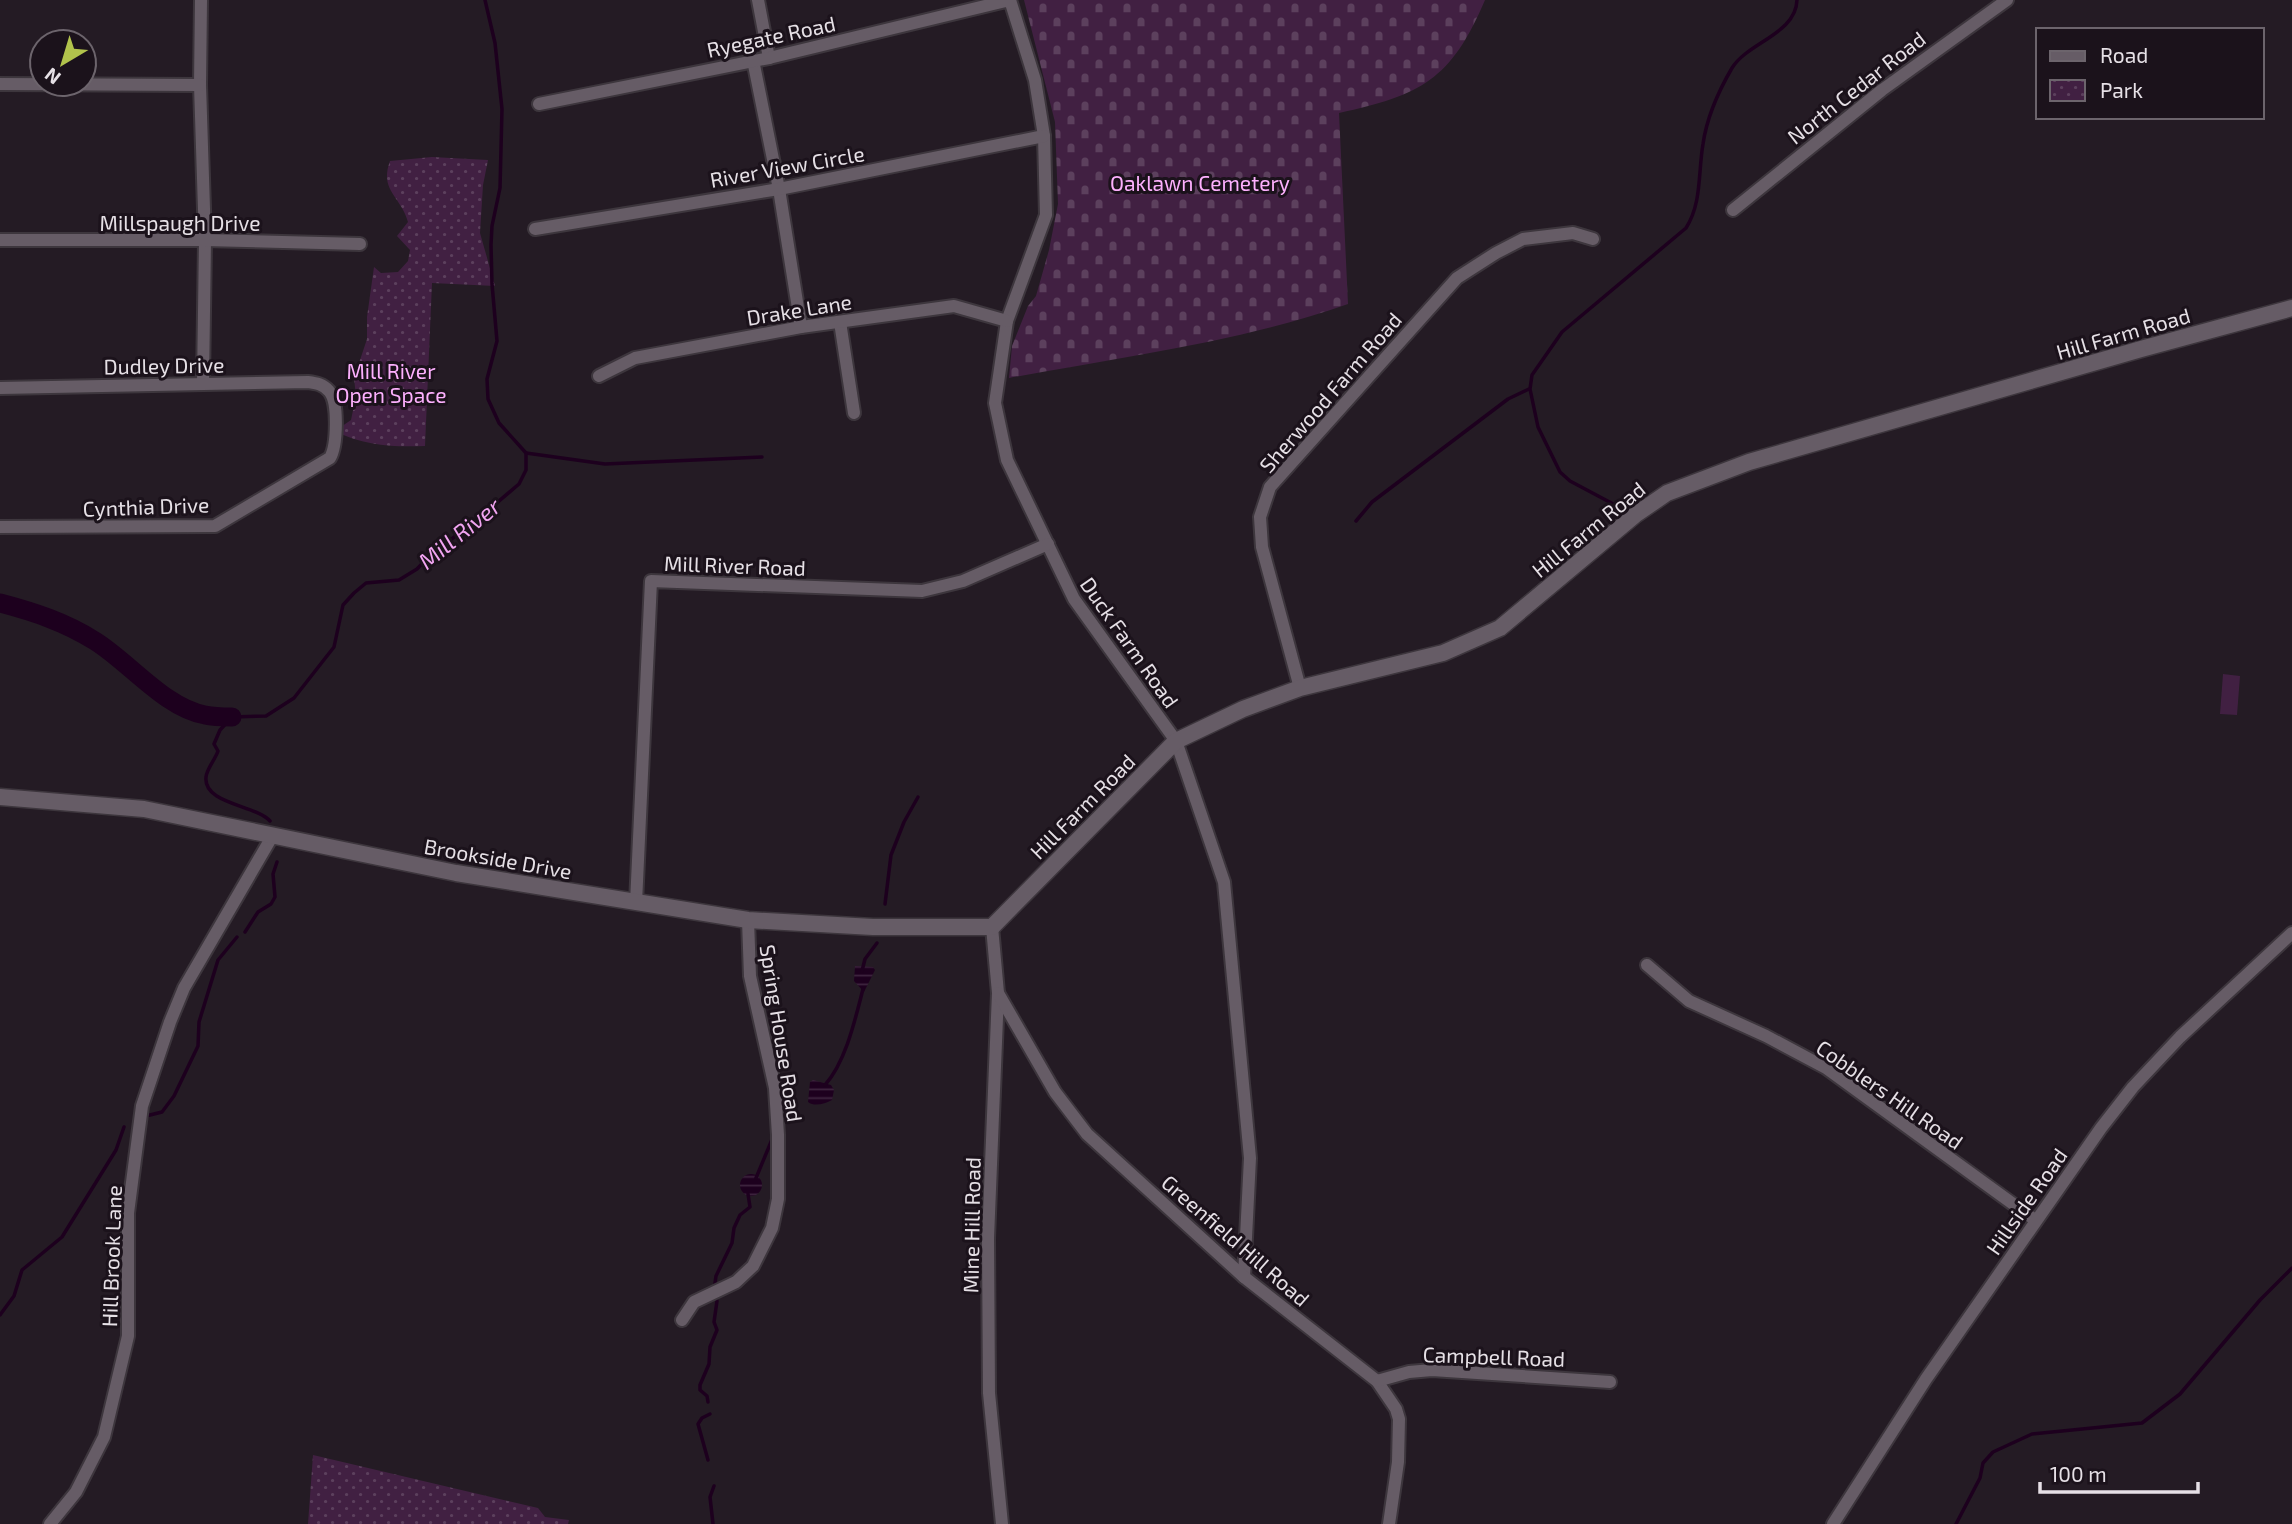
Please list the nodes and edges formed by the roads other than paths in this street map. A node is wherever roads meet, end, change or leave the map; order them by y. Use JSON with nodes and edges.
{"nodes":[{"id":1,"x":201,"y":0,"type":"edge"},
{"id":2,"x":758,"y":0,"type":"edge"},
{"id":3,"x":1010,"y":0,"type":"edge"},
{"id":4,"x":2007,"y":0,"type":"edge"},
{"id":5,"x":769,"y":58,"type":"junction"},
{"id":6,"x":753,"y":60,"type":"junction"},
{"id":7,"x":0,"y":84,"type":"edge"},
{"id":8,"x":200,"y":85,"type":"junction"},
{"id":9,"x":540,"y":104,"type":"dead end"},
{"id":10,"x":1044,"y":135,"type":"junction"},
{"id":11,"x":779,"y":189,"type":"junction"},
{"id":12,"x":1733,"y":210,"type":"dead end"},
{"id":13,"x":536,"y":229,"type":"dead end"},
{"id":14,"x":1592,"y":239,"type":"dead end"},
{"id":15,"x":0,"y":240,"type":"edge"},
{"id":16,"x":205,"y":240,"type":"junction"},
{"id":17,"x":360,"y":244,"type":"dead end"},
{"id":18,"x":2292,"y":307,"type":"edge"},
{"id":19,"x":1007,"y":321,"type":"junction"},
{"id":20,"x":840,"y":322,"type":"junction"},
{"id":21,"x":800,"y":327,"type":"junction"},
{"id":22,"x":599,"y":376,"type":"dead end"},
{"id":23,"x":203,"y":383,"type":"junction"},
{"id":24,"x":0,"y":388,"type":"edge"},
{"id":25,"x":328,"y":389,"type":"joint"},
{"id":26,"x":854,"y":413,"type":"dead end"},
{"id":27,"x":0,"y":527,"type":"edge"},
{"id":28,"x":1048,"y":544,"type":"junction"},
{"id":29,"x":1300,"y":688,"type":"junction"},
{"id":30,"x":1176,"y":741,"type":"junction"},
{"id":31,"x":0,"y":797,"type":"edge"},
{"id":32,"x":273,"y":835,"type":"junction"},
{"id":33,"x":636,"y":904,"type":"junction"},
{"id":34,"x":748,"y":920,"type":"junction"},
{"id":35,"x":992,"y":927,"type":"junction"},
{"id":36,"x":2291,"y":935,"type":"edge"},
{"id":37,"x":1647,"y":965,"type":"dead end"},
{"id":38,"x":998,"y":993,"type":"junction"},
{"id":39,"x":2035,"y":1220,"type":"junction"},
{"id":40,"x":1244,"y":1277,"type":"junction"},
{"id":41,"x":682,"y":1320,"type":"dead end"},
{"id":42,"x":1377,"y":1381,"type":"junction"},
{"id":43,"x":1610,"y":1382,"type":"dead end"},
{"id":44,"x":50,"y":1524,"type":"edge"},
{"id":45,"x":1002,"y":1524,"type":"edge"},
{"id":46,"x":1389,"y":1524,"type":"edge"},
{"id":47,"x":1833,"y":1524,"type":"edge"}],
"edges":[{"from":1,"to":8,"type":"street"},
{"from":2,"to":5,"type":"street"},
{"from":3,"to":5,"type":"street","name":"Ryegate Road"},
{"from":3,"to":10,"type":"street","name":"Duck Farm Road"},
{"from":4,"to":12,"type":"street","name":"North Cedar Road"},
{"from":5,"to":6,"type":"street","name":"Ryegate Road"},
{"from":6,"to":9,"type":"street","name":"Ryegate Road"},
{"from":6,"to":11,"type":"street"},
{"from":7,"to":8,"type":"street"},
{"from":8,"to":16,"type":"street"},
{"from":10,"to":11,"type":"street","name":"River View Circle"},
{"from":10,"to":19,"type":"street","name":"Duck Farm Road"},
{"from":11,"to":13,"type":"street","name":"River View Circle"},
{"from":11,"to":21,"type":"street"},
{"from":14,"to":29,"type":"street","name":"Sherwood Farm Road"},
{"from":15,"to":16,"type":"street","name":"Millspaugh Drive"},
{"from":16,"to":17,"type":"street","name":"Millspaugh Drive"},
{"from":16,"to":23,"type":"street"},
{"from":18,"to":29,"type":"main road","name":"Hill Farm Road"},
{"from":19,"to":20,"type":"street","name":"Drake Lane"},
{"from":19,"to":28,"type":"street","name":"Duck Farm Road"},
{"from":20,"to":21,"type":"street","name":"Drake Lane"},
{"from":20,"to":26,"type":"street"},
{"from":21,"to":22,"type":"street","name":"Drake Lane"},
{"from":23,"to":24,"type":"street","name":"Dudley Drive"},
{"from":23,"to":25,"type":"street","name":"Dudley Drive"},
{"from":25,"to":27,"type":"street","name":"Cynthia Drive"},
{"from":28,"to":30,"type":"street","name":"Duck Farm Road"},
{"from":28,"to":33,"type":"street","name":"Mill River Road"},
{"from":29,"to":30,"type":"main road","name":"Hill Farm Road"},
{"from":30,"to":35,"type":"main road","name":"Hill Farm Road"},
{"from":30,"to":40,"type":"street","name":"Duck Farm Road"},
{"from":31,"to":32,"type":"main road","name":"Brookside Drive"},
{"from":32,"to":33,"type":"main road","name":"Brookside Drive"},
{"from":32,"to":44,"type":"street","name":"Hill Brook Lane"},
{"from":33,"to":34,"type":"main road","name":"Brookside Drive"},
{"from":34,"to":35,"type":"main road","name":"Brookside Drive"},
{"from":34,"to":41,"type":"street","name":"Spring House Road"},
{"from":35,"to":38,"type":"street","name":"Mine Hill Road"},
{"from":36,"to":39,"type":"street","name":"Hillside Road"},
{"from":37,"to":39,"type":"street","name":"Cobblers Hill Road"},
{"from":38,"to":40,"type":"street","name":"Greenfield Hill Road"},
{"from":38,"to":45,"type":"street","name":"Mine Hill Road"},
{"from":39,"to":47,"type":"street","name":"Hillside Road"},
{"from":40,"to":42,"type":"street","name":"Greenfield Hill Road"},
{"from":42,"to":43,"type":"street","name":"Campbell Road"},
{"from":42,"to":46,"type":"street","name":"Greenfield Hill Road"}]}
